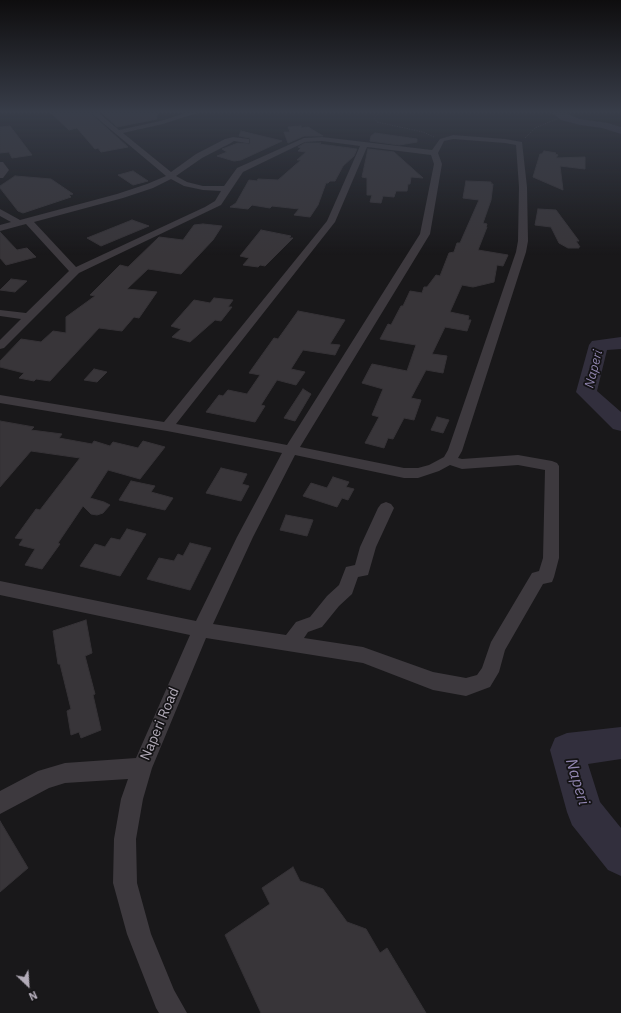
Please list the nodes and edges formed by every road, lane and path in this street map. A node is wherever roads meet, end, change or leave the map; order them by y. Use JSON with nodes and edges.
{"nodes":[{"id":1,"x":152,"y":160,"type":"edge"},
{"id":2,"x":193,"y":160,"type":"edge"},
{"id":3,"x":258,"y":160,"type":"edge"},
{"id":4,"x":358,"y":160,"type":"edge"},
{"id":5,"x":437,"y":160,"type":"edge"},
{"id":6,"x":521,"y":160,"type":"edge"},
{"id":7,"x":0,"y":164,"type":"edge"},
{"id":8,"x":0,"y":176,"type":"edge"},
{"id":9,"x":171,"y":176,"type":"junction"},
{"id":10,"x":226,"y":189,"type":"junction"},
{"id":11,"x":0,"y":212,"type":"edge"},
{"id":12,"x":23,"y":222,"type":"junction"},
{"id":13,"x":0,"y":228,"type":"edge"},
{"id":14,"x":75,"y":271,"type":"junction"},
{"id":15,"x":0,"y":313,"type":"edge"},
{"id":16,"x":28,"y":317,"type":"junction"},
{"id":17,"x":0,"y":346,"type":"edge"},
{"id":18,"x":0,"y":399,"type":"edge"},
{"id":19,"x":167,"y":427,"type":"junction"},
{"id":20,"x":291,"y":450,"type":"junction"},
{"id":21,"x":448,"y":460,"type":"junction"},
{"id":22,"x":386,"y":508,"type":"dead end"},
{"id":23,"x":0,"y":588,"type":"edge"},
{"id":24,"x":201,"y":630,"type":"junction"},
{"id":25,"x":291,"y":643,"type":"junction"},
{"id":26,"x":142,"y":768,"type":"junction"},
{"id":27,"x":0,"y":803,"type":"edge"},
{"id":28,"x":174,"y":1013,"type":"edge"}],
"edges":[{"from":1,"to":9,"type":"street"},
{"from":2,"to":9,"type":"street"},
{"from":3,"to":10,"type":"street"},
{"from":4,"to":19,"type":"street"},
{"from":5,"to":20,"type":"street","name":"Naperi Road"},
{"from":6,"to":21,"type":"street"},
{"from":7,"to":8,"type":"street"},
{"from":9,"to":10,"type":"street"},
{"from":9,"to":12,"type":"street"},
{"from":10,"to":14,"type":"street"},
{"from":11,"to":12,"type":"street"},
{"from":12,"to":13,"type":"street"},
{"from":12,"to":14,"type":"street"},
{"from":14,"to":16,"type":"street"},
{"from":15,"to":16,"type":"street"},
{"from":16,"to":17,"type":"street"},
{"from":18,"to":19,"type":"street"},
{"from":19,"to":20,"type":"street"},
{"from":20,"to":21,"type":"street"},
{"from":20,"to":24,"type":"street","name":"Naperi Road"},
{"from":21,"to":25,"type":"street"},
{"from":22,"to":25,"type":"street"},
{"from":23,"to":24,"type":"street"},
{"from":24,"to":25,"type":"street"},
{"from":24,"to":26,"type":"street","name":"Naperi Road"},
{"from":26,"to":27,"type":"street"},
{"from":26,"to":28,"type":"street","name":"Naperi Road"}]}
